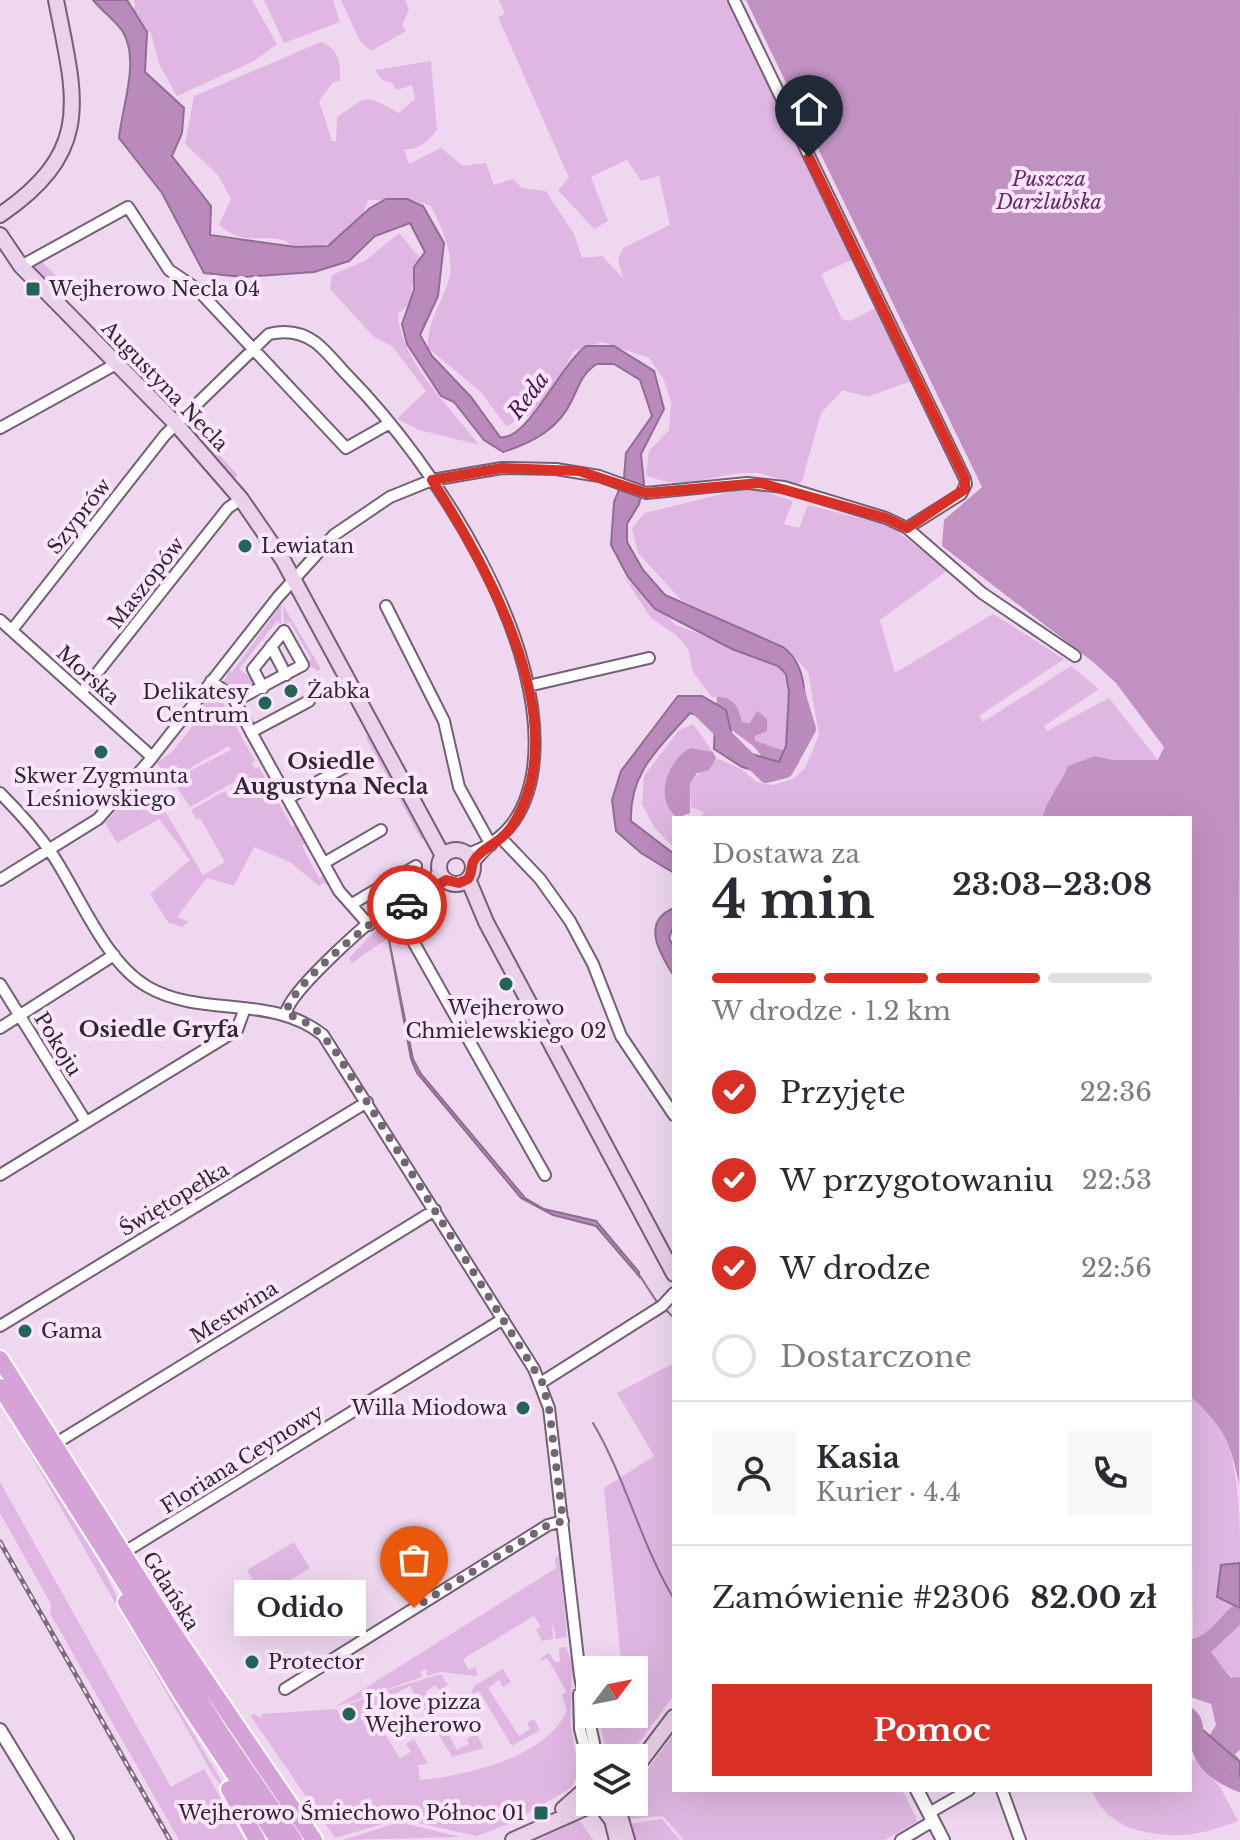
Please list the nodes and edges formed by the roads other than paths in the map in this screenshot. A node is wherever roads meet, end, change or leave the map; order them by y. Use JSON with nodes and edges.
{"nodes":[{"id":1,"x":56,"y":0,"type":"edge"},
{"id":2,"x":734,"y":0,"type":"edge"},
{"id":3,"x":0,"y":215,"type":"edge"},
{"id":4,"x":0,"y":235,"type":"edge"},
{"id":5,"x":0,"y":250,"type":"edge"},
{"id":6,"x":21,"y":266,"type":"junction"},
{"id":7,"x":254,"y":348,"type":"junction"},
{"id":8,"x":116,"y":364,"type":"junction"},
{"id":9,"x":390,"y":423,"type":"junction"},
{"id":10,"x":176,"y":424,"type":"junction"},
{"id":11,"x":0,"y":428,"type":"edge"},
{"id":12,"x":432,"y":480,"type":"junction"},
{"id":13,"x":241,"y":499,"type":"junction"},
{"id":14,"x":907,"y":528,"type":"junction"},
{"id":15,"x":291,"y":582,"type":"junction"},
{"id":16,"x":386,"y":606,"type":"dead end"},
{"id":17,"x":0,"y":620,"type":"edge"},
{"id":18,"x":12,"y":630,"type":"junction"},
{"id":19,"x":271,"y":646,"type":"junction"},
{"id":20,"x":1075,"y":656,"type":"dead end"},
{"id":21,"x":649,"y":658,"type":"dead end"},
{"id":22,"x":286,"y":675,"type":"junction"},
{"id":23,"x":211,"y":681,"type":"junction"},
{"id":24,"x":528,"y":686,"type":"junction"},
{"id":25,"x":263,"y":688,"type":"junction"},
{"id":26,"x":82,"y":692,"type":"junction"},
{"id":27,"x":235,"y":701,"type":"junction"},
{"id":28,"x":309,"y":701,"type":"dead end"},
{"id":29,"x":251,"y":732,"type":"junction"},
{"id":30,"x":152,"y":757,"type":"junction"},
{"id":31,"x":345,"y":767,"type":"dead end"},
{"id":32,"x":0,"y":793,"type":"edge"},
{"id":33,"x":288,"y":798,"type":"junction"},
{"id":34,"x":381,"y":830,"type":"dead end"},
{"id":35,"x":501,"y":838,"type":"junction"},
{"id":36,"x":491,"y":845,"type":"junction"},
{"id":37,"x":50,"y":851,"type":"junction"},
{"id":38,"x":447,"y":853,"type":"junction"},
{"id":39,"x":470,"y":858,"type":"junction"},
{"id":40,"x":324,"y":863,"type":"junction"},
{"id":41,"x":416,"y":866,"type":"dead end"},
{"id":42,"x":453,"y":879,"type":"junction"},
{"id":43,"x":0,"y":880,"type":"edge"},
{"id":44,"x":352,"y":904,"type":"junction"},
{"id":45,"x":394,"y":907,"type":"junction"},
{"id":46,"x":369,"y":925,"type":"junction"},
{"id":47,"x":114,"y":955,"type":"junction"},
{"id":48,"x":0,"y":984,"type":"edge"},
{"id":49,"x":245,"y":1008,"type":"junction"},
{"id":50,"x":286,"y":1013,"type":"junction"},
{"id":51,"x":20,"y":1015,"type":"junction"},
{"id":52,"x":0,"y":1028,"type":"edge"},
{"id":53,"x":367,"y":1102,"type":"junction"},
{"id":54,"x":672,"y":1112,"type":"edge"},
{"id":55,"x":86,"y":1122,"type":"junction"},
{"id":56,"x":0,"y":1175,"type":"edge"},
{"id":57,"x":545,"y":1175,"type":"dead end"},
{"id":58,"x":435,"y":1210,"type":"junction"},
{"id":59,"x":672,"y":1270,"type":"edge"},
{"id":60,"x":672,"y":1295,"type":"edge"},
{"id":61,"x":503,"y":1319,"type":"junction"},
{"id":62,"x":0,"y":1326,"type":"edge"},
{"id":63,"x":0,"y":1359,"type":"edge"},
{"id":64,"x":542,"y":1382,"type":"junction"},
{"id":65,"x":0,"y":1387,"type":"edge"},
{"id":66,"x":53,"y":1445,"type":"junction"},
{"id":67,"x":563,"y":1521,"type":"junction"},
{"id":68,"x":115,"y":1555,"type":"junction"},
{"id":69,"x":578,"y":1656,"type":"edge"},
{"id":70,"x":171,"y":1678,"type":"junction"},
{"id":71,"x":285,"y":1689,"type":"dead end"},
{"id":72,"x":672,"y":1720,"type":"edge"},
{"id":73,"x":0,"y":1730,"type":"edge"},
{"id":74,"x":648,"y":1754,"type":"edge"},
{"id":75,"x":918,"y":1792,"type":"edge"},
{"id":76,"x":966,"y":1792,"type":"edge"},
{"id":77,"x":1003,"y":1792,"type":"edge"},
{"id":78,"x":576,"y":1808,"type":"edge"},
{"id":79,"x":610,"y":1816,"type":"edge"},
{"id":80,"x":611,"y":1816,"type":"edge"},
{"id":81,"x":931,"y":1817,"type":"junction"},
{"id":82,"x":65,"y":1839,"type":"edge"},
{"id":83,"x":257,"y":1840,"type":"edge"},
{"id":84,"x":278,"y":1840,"type":"edge"},
{"id":85,"x":294,"y":1840,"type":"edge"},
{"id":86,"x":314,"y":1840,"type":"edge"},
{"id":87,"x":513,"y":1840,"type":"edge"},
{"id":88,"x":617,"y":1840,"type":"edge"},
{"id":89,"x":627,"y":1840,"type":"edge"},
{"id":90,"x":901,"y":1840,"type":"edge"},
{"id":91,"x":943,"y":1840,"type":"edge"},
{"id":92,"x":1020,"y":1840,"type":"edge"}],
"edges":[{"from":1,"to":3,"type":"main road"},
{"from":2,"to":14,"type":"street"},
{"from":4,"to":6,"type":"main road","name":"Augustyna Necla"},
{"from":5,"to":6,"type":"main road","name":"Augustyna Necla"},
{"from":6,"to":7,"type":"street"},
{"from":6,"to":8,"type":"main road","name":"Augustyna Necla"},
{"from":7,"to":9,"type":"street","name":"Szyprów"},
{"from":7,"to":9,"type":"street"},
{"from":7,"to":10,"type":"street","name":"Szyprów"},
{"from":8,"to":10,"type":"main road","name":"Augustyna Necla"},
{"from":8,"to":11,"type":"street"},
{"from":9,"to":12,"type":"street","name":"Szyprów"},
{"from":10,"to":13,"type":"main road","name":"Augustyna Necla"},
{"from":10,"to":18,"type":"street","name":"Szyprów"},
{"from":12,"to":14,"type":"street"},
{"from":12,"to":15,"type":"street"},
{"from":12,"to":24,"type":"street","name":"Szyprów"},
{"from":13,"to":15,"type":"main road","name":"Augustyna Necla"},
{"from":13,"to":26,"type":"street","name":"Maszopów"},
{"from":14,"to":20,"type":"street"},
{"from":15,"to":23,"type":"street"},
{"from":15,"to":38,"type":"main road","name":"Augustyna Necla"},
{"from":16,"to":36,"type":"street"},
{"from":17,"to":18,"type":"street","name":"Morska"},
{"from":18,"to":26,"type":"street","name":"Morska"},
{"from":19,"to":22,"type":"street"},
{"from":19,"to":22,"type":"street"},
{"from":19,"to":25,"type":"street"},
{"from":21,"to":24,"type":"street"},
{"from":22,"to":25,"type":"street"},
{"from":23,"to":27,"type":"street"},
{"from":23,"to":30,"type":"street"},
{"from":24,"to":35,"type":"street","name":"Szyprów"},
{"from":25,"to":27,"type":"street"},
{"from":26,"to":30,"type":"street","name":"Morska"},
{"from":27,"to":29,"type":"street"},
{"from":28,"to":29,"type":"street"},
{"from":29,"to":33,"type":"street"},
{"from":30,"to":37,"type":"street"},
{"from":31,"to":33,"type":"street"},
{"from":32,"to":37,"type":"street"},
{"from":33,"to":40,"type":"street"},
{"from":34,"to":40,"type":"street"},
{"from":35,"to":36,"type":"street"},
{"from":35,"to":54,"type":"street"},
{"from":36,"to":39,"type":"street"},
{"from":37,"to":43,"type":"street"},
{"from":37,"to":47,"type":"street"},
{"from":38,"to":39,"type":"main road"},
{"from":38,"to":42,"type":"main road"},
{"from":39,"to":42,"type":"main road"},
{"from":40,"to":44,"type":"street"},
{"from":41,"to":44,"type":"street"},
{"from":42,"to":45,"type":"street"},
{"from":42,"to":59,"type":"main road"},
{"from":44,"to":46,"type":"street"},
{"from":45,"to":46,"type":"street"},
{"from":45,"to":57,"type":"street"},
{"from":46,"to":50,"type":"street"},
{"from":47,"to":49,"type":"street"},
{"from":47,"to":51,"type":"street"},
{"from":48,"to":51,"type":"street","name":"Pokoju"},
{"from":49,"to":50,"type":"street"},
{"from":49,"to":55,"type":"street"},
{"from":50,"to":53,"type":"street"},
{"from":51,"to":52,"type":"street"},
{"from":51,"to":55,"type":"street","name":"Pokoju"},
{"from":53,"to":58,"type":"street"},
{"from":53,"to":62,"type":"street","name":"Świętopełka"},
{"from":55,"to":56,"type":"street"},
{"from":58,"to":61,"type":"street"},
{"from":58,"to":66,"type":"street","name":"Mestwina"},
{"from":60,"to":64,"type":"street"},
{"from":61,"to":64,"type":"street"},
{"from":61,"to":68,"type":"street","name":"Floriana Ceynowy"},
{"from":63,"to":66,"type":"main road","name":"Gdańska"},
{"from":64,"to":67,"type":"street"},
{"from":65,"to":68,"type":"main road","name":"Gdańska"},
{"from":66,"to":68,"type":"main road","name":"Gdańska"},
{"from":67,"to":69,"type":"street"},
{"from":67,"to":71,"type":"street"},
{"from":68,"to":70,"type":"main road"},
{"from":68,"to":85,"type":"main road","name":"Gdańska"},
{"from":68,"to":86,"type":"main road","name":"Gdańska"},
{"from":70,"to":83,"type":"main road"},
{"from":70,"to":84,"type":"main road"},
{"from":72,"to":74,"type":"main road"},
{"from":73,"to":82,"type":"street"},
{"from":75,"to":81,"type":"street"},
{"from":76,"to":81,"type":"street"},
{"from":77,"to":92,"type":"street"},
{"from":78,"to":87,"type":"main road"},
{"from":79,"to":88,"type":"main road"},
{"from":80,"to":89,"type":"main road"},
{"from":81,"to":90,"type":"street"},
{"from":81,"to":91,"type":"street"}]}
